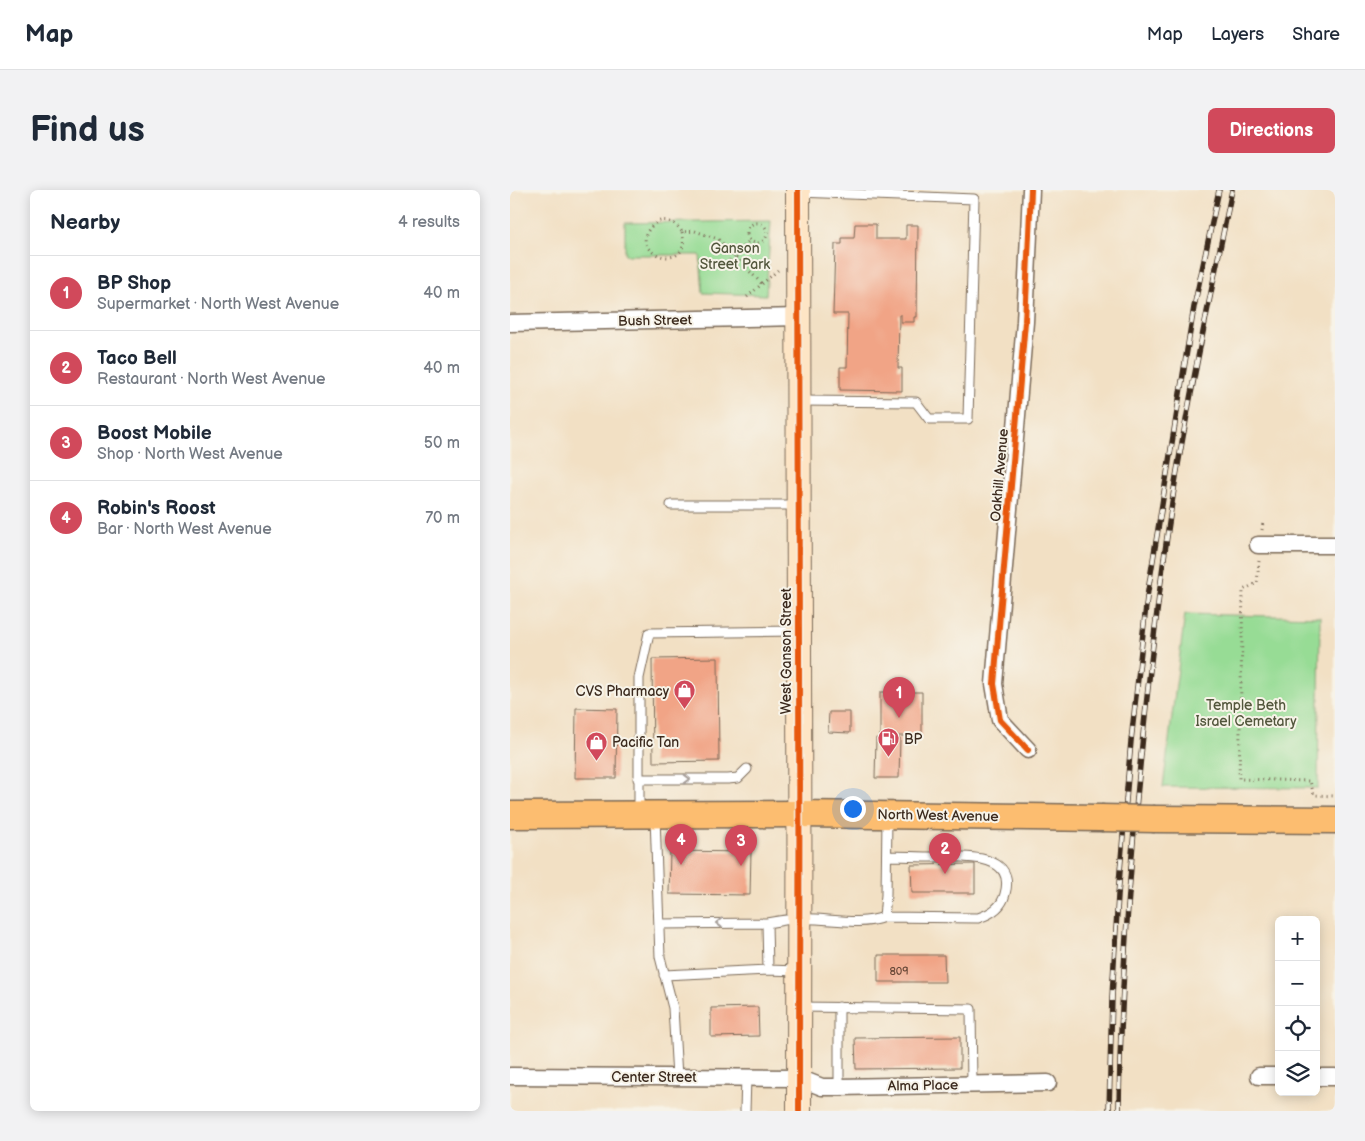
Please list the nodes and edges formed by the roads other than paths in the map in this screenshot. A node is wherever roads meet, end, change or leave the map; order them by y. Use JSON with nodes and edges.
{"nodes":[{"id":1,"x":1031,"y":190,"type":"edge"},
{"id":2,"x":798,"y":191,"type":"edge"},
{"id":3,"x":799,"y":317,"type":"junction"},
{"id":4,"x":510,"y":322,"type":"edge"},
{"id":5,"x":800,"y":401,"type":"junction"},
{"id":6,"x":671,"y":505,"type":"dead end"},
{"id":7,"x":798,"y":505,"type":"junction"},
{"id":8,"x":1258,"y":545,"type":"road end"},
{"id":9,"x":1335,"y":545,"type":"edge"},
{"id":10,"x":798,"y":631,"type":"junction"},
{"id":11,"x":1028,"y":750,"type":"dead end"},
{"id":12,"x":747,"y":769,"type":"dead end"},
{"id":13,"x":638,"y":779,"type":"junction"},
{"id":14,"x":647,"y":814,"type":"junction"},
{"id":15,"x":799,"y":814,"type":"junction"},
{"id":16,"x":510,"y":815,"type":"edge"},
{"id":17,"x":887,"y":815,"type":"junction"},
{"id":18,"x":1335,"y":820,"type":"edge"},
{"id":19,"x":887,"y":856,"type":"junction"},
{"id":20,"x":884,"y":917,"type":"junction"},
{"id":21,"x":799,"y":918,"type":"junction"},
{"id":22,"x":767,"y":922,"type":"junction"},
{"id":23,"x":659,"y":924,"type":"junction"},
{"id":24,"x":768,"y":970,"type":"junction"},
{"id":25,"x":799,"y":971,"type":"junction"},
{"id":26,"x":664,"y":975,"type":"junction"},
{"id":27,"x":799,"y":1007,"type":"junction"},
{"id":28,"x":839,"y":1007,"type":"junction"},
{"id":29,"x":510,"y":1076,"type":"edge"},
{"id":30,"x":1260,"y":1076,"type":"dead end"},
{"id":31,"x":1275,"y":1076,"type":"edge"},
{"id":32,"x":677,"y":1077,"type":"junction"},
{"id":33,"x":746,"y":1077,"type":"junction"},
{"id":34,"x":1320,"y":1077,"type":"edge"},
{"id":35,"x":1335,"y":1077,"type":"edge"},
{"id":36,"x":799,"y":1078,"type":"junction"},
{"id":37,"x":1048,"y":1083,"type":"dead end"},
{"id":38,"x":972,"y":1084,"type":"junction"},
{"id":39,"x":839,"y":1087,"type":"junction"},
{"id":40,"x":745,"y":1111,"type":"edge"},
{"id":41,"x":799,"y":1111,"type":"edge"}],
"edges":[{"from":1,"to":11,"type":"street","name":"Oakhill Avenue"},
{"from":2,"to":3,"type":"street","name":"West Ganson Street"},
{"from":2,"to":5,"type":"lane"},
{"from":3,"to":4,"type":"street","name":"Bush Street"},
{"from":3,"to":5,"type":"street","name":"West Ganson Street"},
{"from":5,"to":7,"type":"street","name":"West Ganson Street"},
{"from":6,"to":7,"type":"lane"},
{"from":7,"to":10,"type":"street","name":"West Ganson Street"},
{"from":8,"to":9,"type":"street"},
{"from":10,"to":13,"type":"lane"},
{"from":10,"to":15,"type":"street","name":"West Ganson Street"},
{"from":13,"to":12,"type":"lane","one_way":true},
{"from":13,"to":14,"type":"lane"},
{"from":14,"to":15,"type":"main road","name":"North West Avenue"},
{"from":14,"to":16,"type":"main road","name":"North West Avenue"},
{"from":14,"to":23,"type":"lane"},
{"from":15,"to":17,"type":"main road","name":"North West Avenue"},
{"from":15,"to":21,"type":"street","name":"West Ganson Street"},
{"from":17,"to":18,"type":"main road","name":"North West Avenue","bridge":true},
{"from":17,"to":19,"type":"lane"},
{"from":19,"to":20,"type":"lane"},
{"from":19,"to":20,"type":"lane"},
{"from":20,"to":21,"type":"lane"},
{"from":21,"to":22,"type":"lane"},
{"from":21,"to":25,"type":"street","name":"West Ganson Street"},
{"from":22,"to":23,"type":"lane","one_way":true},
{"from":22,"to":24,"type":"lane"},
{"from":23,"to":26,"type":"lane"},
{"from":24,"to":25,"type":"lane"},
{"from":24,"to":26,"type":"lane"},
{"from":25,"to":27,"type":"street","name":"West Ganson Street"},
{"from":26,"to":32,"type":"lane"},
{"from":27,"to":28,"type":"lane"},
{"from":27,"to":36,"type":"street","name":"West Ganson Street"},
{"from":28,"to":38,"type":"lane"},
{"from":28,"to":39,"type":"lane"},
{"from":29,"to":32,"type":"street","name":"Center Street"},
{"from":30,"to":31,"type":"street"},
{"from":32,"to":33,"type":"street","name":"Center Street"},
{"from":33,"to":36,"type":"street","name":"Center Street"},
{"from":33,"to":40,"type":"lane"},
{"from":34,"to":35,"type":"street"},
{"from":36,"to":39,"type":"street","name":"Alma Place"},
{"from":36,"to":41,"type":"street","name":"West Ganson Street"},
{"from":37,"to":38,"type":"street","name":"Alma Place"},
{"from":38,"to":39,"type":"street","name":"Alma Place"}]}
